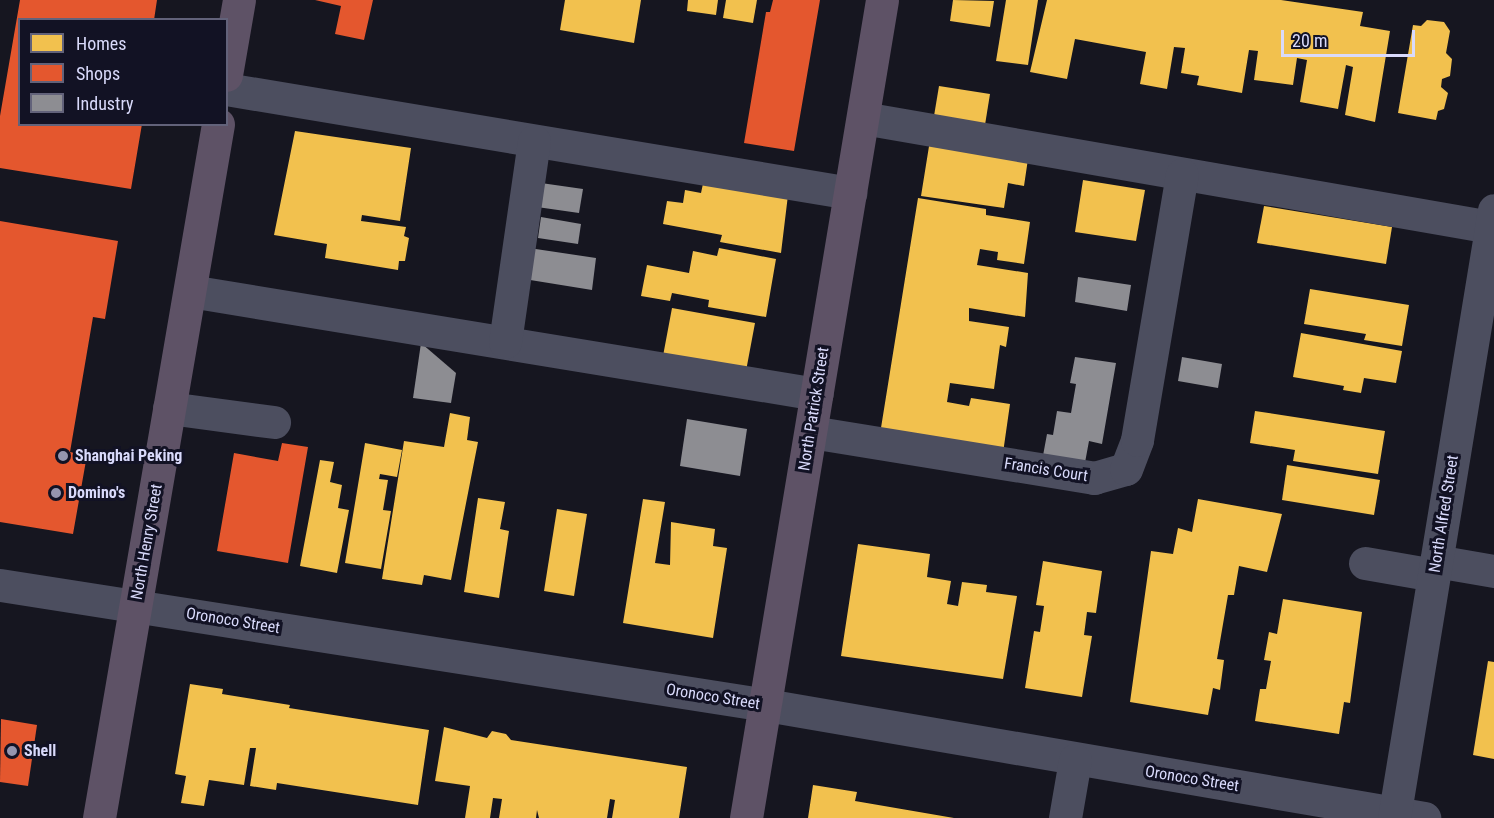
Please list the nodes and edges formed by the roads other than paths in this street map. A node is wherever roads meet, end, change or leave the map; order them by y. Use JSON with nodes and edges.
{"nodes":[{"id":1,"x":239,"y":0,"type":"edge"},
{"id":2,"x":882,"y":0,"type":"edge"},
{"id":3,"x":228,"y":63,"type":"edge"},
{"id":4,"x":228,"y":89,"type":"edge"},
{"id":5,"x":863,"y":118,"type":"junction"},
{"id":6,"x":218,"y":126,"type":"edge"},
{"id":7,"x":534,"y":141,"type":"junction"},
{"id":8,"x":1182,"y":175,"type":"junction"},
{"id":9,"x":850,"y":193,"type":"junction"},
{"id":10,"x":1493,"y":218,"type":"edge"},
{"id":11,"x":190,"y":291,"type":"junction"},
{"id":12,"x":505,"y":342,"type":"junction"},
{"id":13,"x":817,"y":394,"type":"junction"},
{"id":14,"x":170,"y":408,"type":"junction"},
{"id":15,"x":274,"y":422,"type":"dead end"},
{"id":16,"x":811,"y":432,"type":"junction"},
{"id":17,"x":1365,"y":563,"type":"dead end"},
{"id":18,"x":1435,"y":568,"type":"junction"},
{"id":19,"x":1494,"y":571,"type":"edge"},
{"id":20,"x":0,"y":585,"type":"edge"},
{"id":21,"x":136,"y":606,"type":"junction"},
{"id":22,"x":766,"y":705,"type":"junction"},
{"id":23,"x":1075,"y":760,"type":"junction"},
{"id":24,"x":1405,"y":816,"type":"edge"},
{"id":25,"x":99,"y":818,"type":"edge"},
{"id":26,"x":746,"y":818,"type":"edge"},
{"id":27,"x":1065,"y":818,"type":"edge"}],
"edges":[{"from":1,"to":3,"type":"highway"},
{"from":2,"to":5,"type":"highway","name":"North Patrick Street"},
{"from":4,"to":7,"type":"street"},
{"from":5,"to":8,"type":"street"},
{"from":5,"to":9,"type":"highway","name":"North Patrick Street"},
{"from":6,"to":11,"type":"highway","name":"North Henry Street"},
{"from":7,"to":9,"type":"street"},
{"from":7,"to":12,"type":"street"},
{"from":8,"to":10,"type":"street"},
{"from":8,"to":16,"type":"street","name":"Francis Court"},
{"from":9,"to":13,"type":"highway","name":"North Patrick Street"},
{"from":10,"to":18,"type":"street","name":"North Alfred Street"},
{"from":11,"to":12,"type":"street"},
{"from":11,"to":14,"type":"highway","name":"North Henry Street"},
{"from":12,"to":13,"type":"street"},
{"from":13,"to":16,"type":"highway","name":"North Patrick Street"},
{"from":14,"to":15,"type":"street"},
{"from":14,"to":21,"type":"highway","name":"North Henry Street"},
{"from":16,"to":22,"type":"highway","name":"North Patrick Street"},
{"from":17,"to":18,"type":"street"},
{"from":18,"to":19,"type":"street"},
{"from":18,"to":24,"type":"street","name":"North Alfred Street"},
{"from":20,"to":21,"type":"street","name":"Oronoco Street"},
{"from":21,"to":22,"type":"street","name":"Oronoco Street"},
{"from":21,"to":25,"type":"highway","name":"North Henry Street"},
{"from":22,"to":23,"type":"street","name":"Oronoco Street"},
{"from":22,"to":26,"type":"highway","name":"North Patrick Street"},
{"from":23,"to":24,"type":"street","name":"Oronoco Street"},
{"from":23,"to":27,"type":"street"}]}
